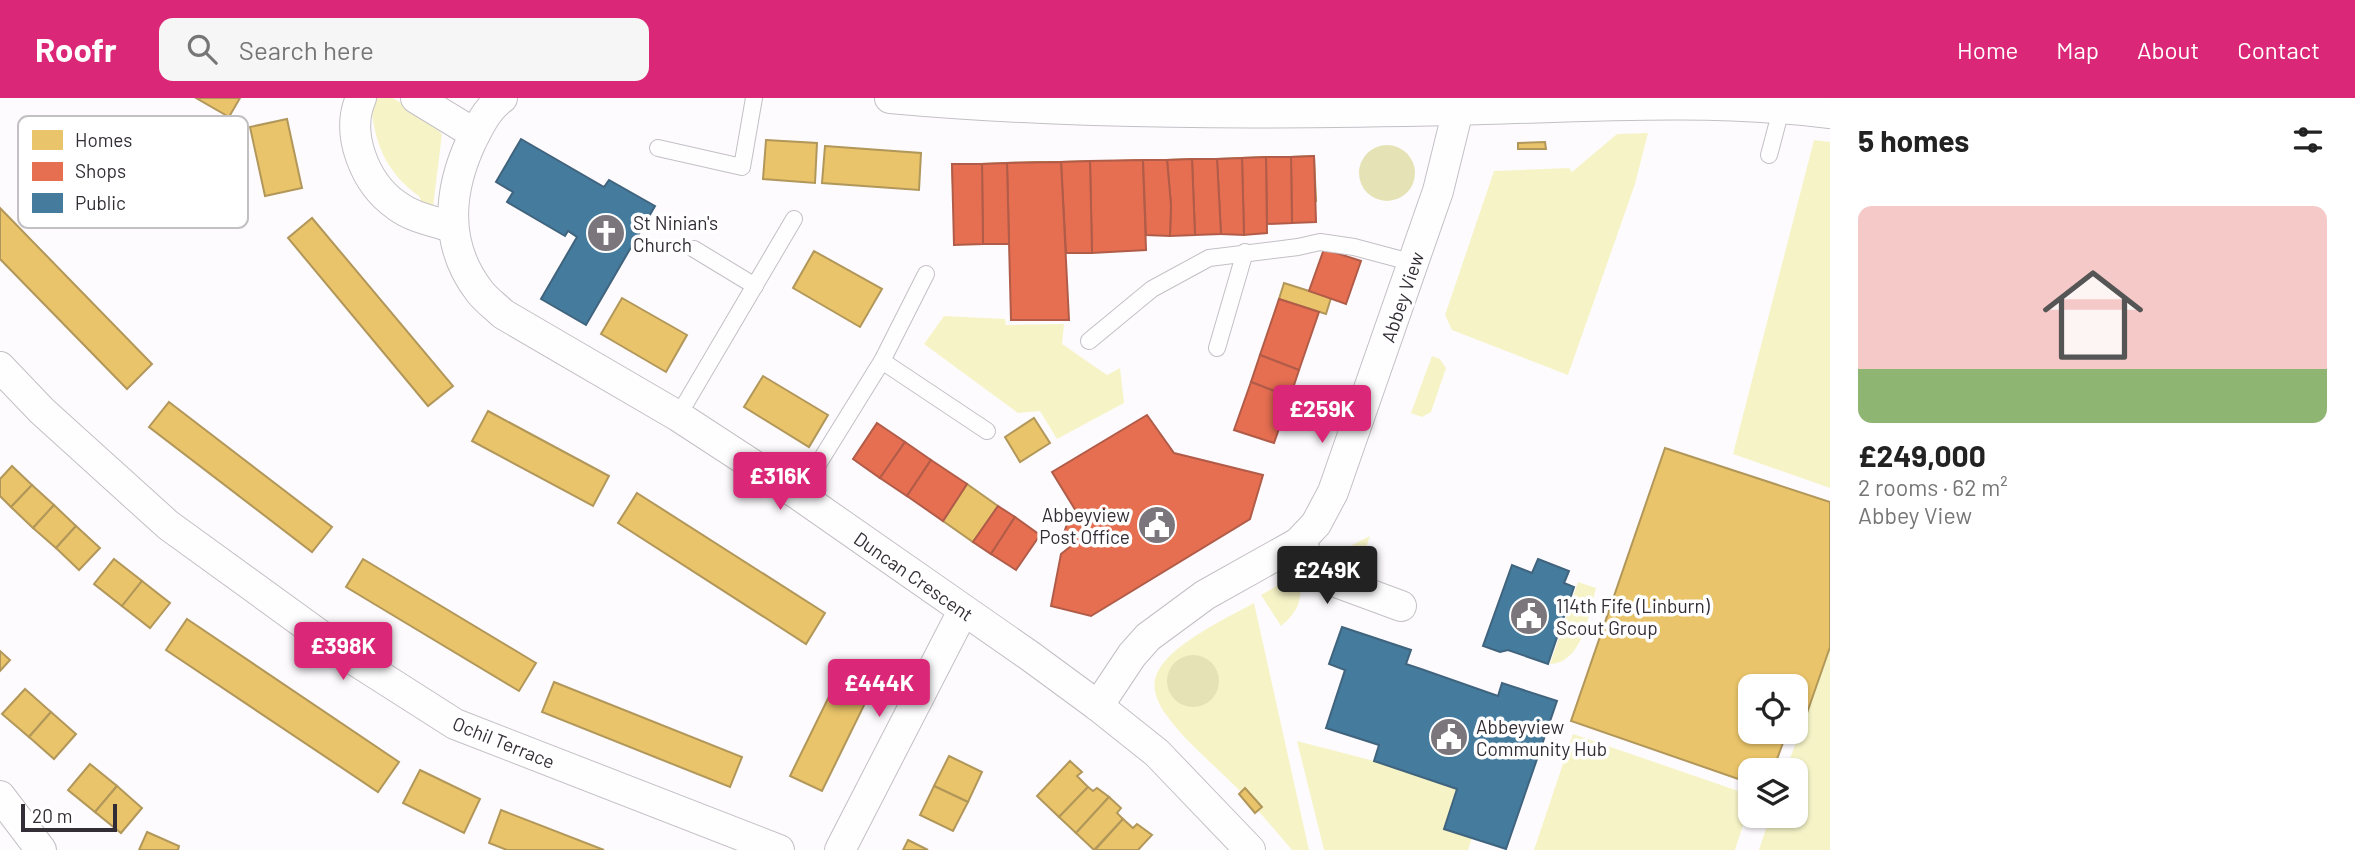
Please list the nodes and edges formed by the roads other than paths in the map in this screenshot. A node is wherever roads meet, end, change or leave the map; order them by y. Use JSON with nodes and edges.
{"nodes":[{"id":1,"x":362,"y":98,"type":"edge"},
{"id":2,"x":416,"y":98,"type":"edge"},
{"id":3,"x":502,"y":98,"type":"edge"},
{"id":4,"x":754,"y":98,"type":"edge"},
{"id":5,"x":890,"y":98,"type":"edge"},
{"id":6,"x":1648,"y":101,"type":"edge"},
{"id":7,"x":1094,"y":104,"type":"edge"},
{"id":8,"x":1409,"y":104,"type":"edge"},
{"id":9,"x":1782,"y":106,"type":"junction"},
{"id":10,"x":1458,"y":110,"type":"junction"},
{"id":11,"x":1830,"y":113,"type":"edge"},
{"id":12,"x":475,"y":134,"type":"junction"},
{"id":13,"x":658,"y":148,"type":"dead end"},
{"id":14,"x":1769,"y":155,"type":"dead end"},
{"id":15,"x":794,"y":219,"type":"dead end"},
{"id":16,"x":452,"y":227,"type":"junction"},
{"id":17,"x":694,"y":249,"type":"dead end"},
{"id":18,"x":1245,"y":252,"type":"junction"},
{"id":19,"x":1414,"y":263,"type":"junction"},
{"id":20,"x":926,"y":274,"type":"dead end"},
{"id":21,"x":755,"y":286,"type":"junction"},
{"id":22,"x":1089,"y":341,"type":"dead end"},
{"id":23,"x":1217,"y":348,"type":"dead end"},
{"id":24,"x":883,"y":361,"type":"junction"},
{"id":25,"x":0,"y":367,"type":"edge"},
{"id":26,"x":678,"y":416,"type":"junction"},
{"id":27,"x":987,"y":431,"type":"dead end"},
{"id":28,"x":799,"y":495,"type":"junction"},
{"id":29,"x":1298,"y":543,"type":"junction"},
{"id":30,"x":1401,"y":606,"type":"dead end"},
{"id":31,"x":963,"y":611,"type":"junction"},
{"id":32,"x":1098,"y":706,"type":"junction"},
{"id":33,"x":0,"y":796,"type":"edge"},
{"id":34,"x":41,"y":850,"type":"edge"},
{"id":35,"x":779,"y":850,"type":"edge"},
{"id":36,"x":840,"y":850,"type":"edge"},
{"id":37,"x":1250,"y":850,"type":"edge"}],
"edges":[{"from":1,"to":16,"type":"street"},
{"from":2,"to":12,"type":"street"},
{"from":3,"to":12,"type":"street","name":"Duncan Crescent"},
{"from":4,"to":13,"type":"lane"},
{"from":5,"to":7,"type":"street"},
{"from":6,"to":9,"type":"street"},
{"from":6,"to":10,"type":"street"},
{"from":7,"to":8,"type":"street"},
{"from":8,"to":10,"type":"street"},
{"from":9,"to":11,"type":"street"},
{"from":9,"to":14,"type":"lane"},
{"from":10,"to":19,"type":"street","name":"Abbey View"},
{"from":12,"to":16,"type":"street","name":"Duncan Crescent"},
{"from":15,"to":21,"type":"lane"},
{"from":16,"to":26,"type":"street","name":"Duncan Crescent"},
{"from":17,"to":21,"type":"lane"},
{"from":18,"to":19,"type":"lane"},
{"from":18,"to":22,"type":"lane"},
{"from":18,"to":23,"type":"lane"},
{"from":19,"to":29,"type":"street","name":"Abbey View"},
{"from":20,"to":24,"type":"lane"},
{"from":21,"to":26,"type":"lane"},
{"from":24,"to":27,"type":"lane"},
{"from":24,"to":28,"type":"lane"},
{"from":25,"to":35,"type":"street","name":"Ochil Terrace"},
{"from":26,"to":28,"type":"street","name":"Duncan Crescent"},
{"from":28,"to":31,"type":"street","name":"Duncan Crescent"},
{"from":29,"to":30,"type":"street"},
{"from":29,"to":32,"type":"street","name":"Abbey View"},
{"from":31,"to":32,"type":"street","name":"Duncan Crescent"},
{"from":31,"to":36,"type":"street"},
{"from":32,"to":37,"type":"street","name":"Duncan Crescent"},
{"from":33,"to":34,"type":"street"}]}
